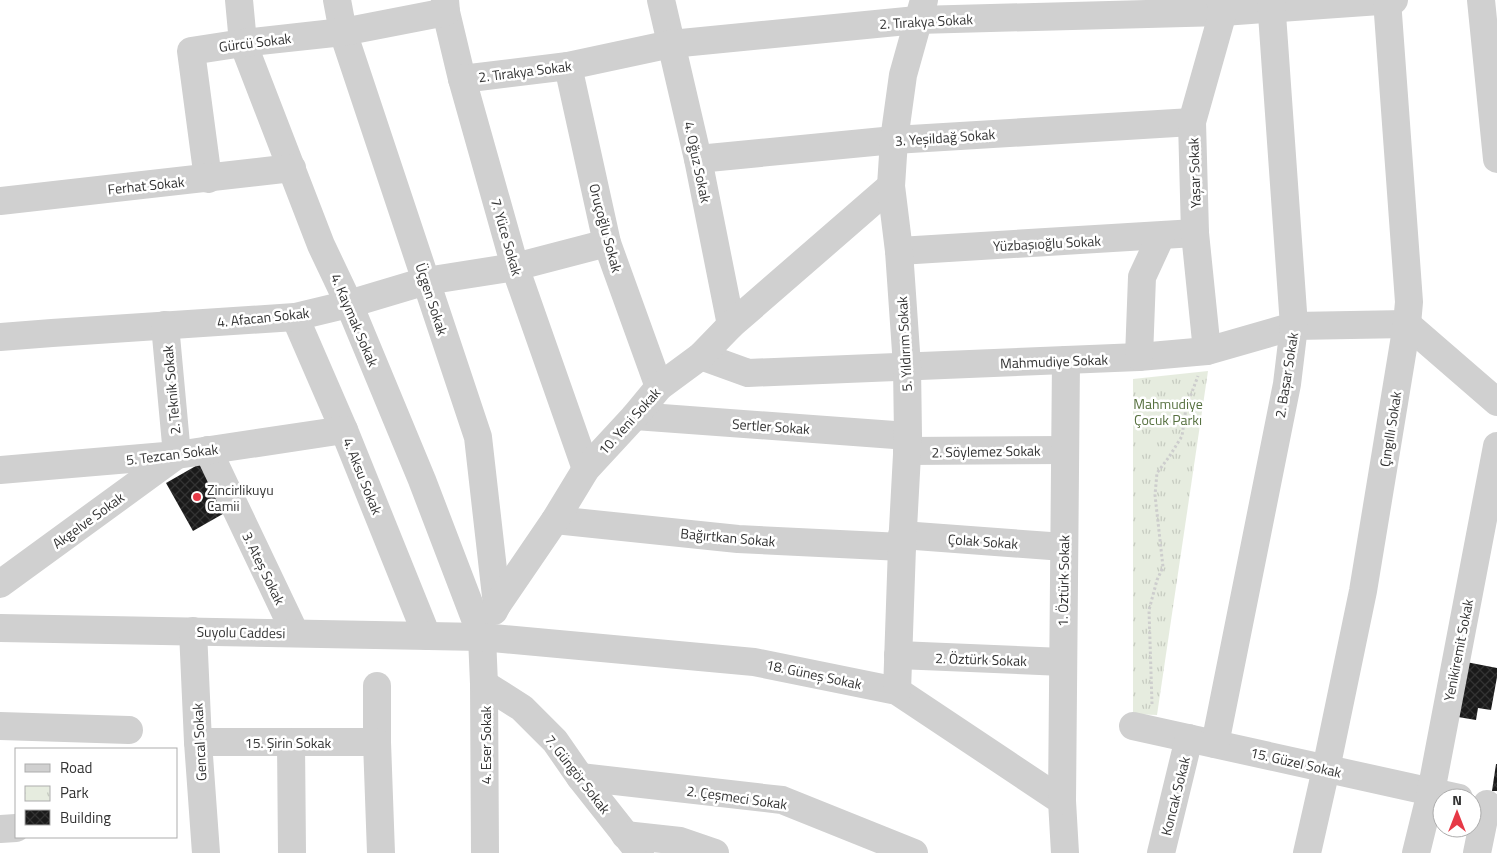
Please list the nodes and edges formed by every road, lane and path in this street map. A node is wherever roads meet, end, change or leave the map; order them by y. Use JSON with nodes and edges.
{"nodes":[{"id":1,"x":239,"y":0,"type":"edge"},
{"id":2,"x":337,"y":0,"type":"edge"},
{"id":3,"x":661,"y":0,"type":"edge"},
{"id":4,"x":1387,"y":0,"type":"edge"},
{"id":5,"x":1394,"y":0,"type":"edge"},
{"id":6,"x":1481,"y":0,"type":"edge"},
{"id":7,"x":1272,"y":4,"type":"edge"},
{"id":8,"x":446,"y":6,"type":"edge"},
{"id":9,"x":1222,"y":6,"type":"edge"},
{"id":10,"x":921,"y":10,"type":"edge"},
{"id":11,"x":344,"y":32,"type":"junction"},
{"id":12,"x":243,"y":42,"type":"junction"},
{"id":13,"x":672,"y":44,"type":"junction"},
{"id":14,"x":568,"y":66,"type":"junction"},
{"id":15,"x":462,"y":79,"type":"junction"},
{"id":16,"x":1495,"y":115,"type":"edge"},
{"id":17,"x":1192,"y":122,"type":"junction"},
{"id":18,"x":894,"y":140,"type":"junction"},
{"id":19,"x":698,"y":159,"type":"junction"},
{"id":20,"x":1497,"y":159,"type":"edge"},
{"id":21,"x":292,"y":168,"type":"junction"},
{"id":22,"x":208,"y":179,"type":"junction"},
{"id":23,"x":891,"y":186,"type":"junction"},
{"id":24,"x":0,"y":201,"type":"edge"},
{"id":25,"x":1196,"y":234,"type":"junction"},
{"id":26,"x":1162,"y":236,"type":"junction"},
{"id":27,"x":607,"y":243,"type":"junction"},
{"id":28,"x":899,"y":251,"type":"junction"},
{"id":29,"x":516,"y":267,"type":"junction"},
{"id":30,"x":426,"y":281,"type":"junction"},
{"id":31,"x":349,"y":304,"type":"junction"},
{"id":32,"x":295,"y":317,"type":"junction"},
{"id":33,"x":1407,"y":324,"type":"junction"},
{"id":34,"x":165,"y":325,"type":"junction"},
{"id":35,"x":731,"y":325,"type":"junction"},
{"id":36,"x":1294,"y":326,"type":"junction"},
{"id":37,"x":0,"y":337,"type":"edge"},
{"id":38,"x":1208,"y":351,"type":"junction"},
{"id":39,"x":701,"y":356,"type":"junction"},
{"id":40,"x":1139,"y":357,"type":"junction"},
{"id":41,"x":1066,"y":360,"type":"junction"},
{"id":42,"x":906,"y":366,"type":"junction"},
{"id":43,"x":658,"y":387,"type":"junction"},
{"id":44,"x":1497,"y":402,"type":"edge"},
{"id":45,"x":635,"y":416,"type":"junction"},
{"id":46,"x":344,"y":430,"type":"junction"},
{"id":47,"x":907,"y":444,"type":"junction"},
{"id":48,"x":1497,"y":446,"type":"edge"},
{"id":49,"x":208,"y":450,"type":"junction"},
{"id":50,"x":1065,"y":450,"type":"junction"},
{"id":51,"x":177,"y":455,"type":"junction"},
{"id":52,"x":586,"y":469,"type":"junction"},
{"id":53,"x":0,"y":470,"type":"edge"},
{"id":54,"x":554,"y":520,"type":"junction"},
{"id":55,"x":902,"y":541,"type":"junction"},
{"id":56,"x":1064,"y":547,"type":"junction"},
{"id":57,"x":0,"y":584,"type":"edge"},
{"id":58,"x":497,"y":605,"type":"junction"},
{"id":59,"x":0,"y":628,"type":"edge"},
{"id":60,"x":193,"y":631,"type":"junction"},
{"id":61,"x":295,"y":633,"type":"junction"},
{"id":62,"x":427,"y":636,"type":"junction"},
{"id":63,"x":482,"y":637,"type":"junction"},
{"id":64,"x":898,"y":655,"type":"junction"},
{"id":65,"x":1063,"y":662,"type":"junction"},
{"id":66,"x":484,"y":684,"type":"junction"},
{"id":67,"x":377,"y":686,"type":"dead end"},
{"id":68,"x":897,"y":691,"type":"junction"},
{"id":69,"x":0,"y":726,"type":"edge"},
{"id":70,"x":1142,"y":728,"type":"joint"},
{"id":71,"x":129,"y":730,"type":"dead end"},
{"id":72,"x":1188,"y":738,"type":"junction"},
{"id":73,"x":198,"y":742,"type":"junction"},
{"id":74,"x":291,"y":742,"type":"junction"},
{"id":75,"x":378,"y":742,"type":"junction"},
{"id":76,"x":1215,"y":744,"type":"junction"},
{"id":77,"x":1326,"y":769,"type":"junction"},
{"id":78,"x":580,"y":777,"type":"junction"},
{"id":79,"x":1431,"y":792,"type":"junction"},
{"id":80,"x":1062,"y":801,"type":"junction"},
{"id":81,"x":1485,"y":804,"type":"edge"},
{"id":82,"x":15,"y":828,"type":"edge"},
{"id":83,"x":0,"y":829,"type":"edge"},
{"id":84,"x":632,"y":844,"type":"edge"},
{"id":85,"x":206,"y":853,"type":"edge"},
{"id":86,"x":292,"y":853,"type":"edge"},
{"id":87,"x":380,"y":853,"type":"edge"},
{"id":88,"x":485,"y":853,"type":"edge"},
{"id":89,"x":715,"y":853,"type":"edge"},
{"id":90,"x":914,"y":853,"type":"edge"},
{"id":91,"x":1065,"y":853,"type":"edge"},
{"id":92,"x":1161,"y":853,"type":"edge"},
{"id":93,"x":1307,"y":853,"type":"edge"},
{"id":94,"x":1416,"y":853,"type":"edge"},
{"id":95,"x":1477,"y":853,"type":"edge"}],
"edges":[{"from":1,"to":12,"type":"street","name":"4. Kaymak Sokak"},
{"from":2,"to":11,"type":"street","name":"Üçgen Sokak"},
{"from":3,"to":13,"type":"street","name":"4. Oğuz Sokak"},
{"from":4,"to":5,"type":"street","name":"2. Tırakya Sokak"},
{"from":4,"to":7,"type":"street","name":"2. Tırakya Sokak"},
{"from":4,"to":33,"type":"street","name":"Çıngıllı Sokak"},
{"from":6,"to":16,"type":"street"},
{"from":7,"to":9,"type":"street","name":"2. Tırakya Sokak"},
{"from":7,"to":36,"type":"street","name":"2. Başar Sokak"},
{"from":8,"to":11,"type":"street","name":"Gürcü Sokak"},
{"from":8,"to":15,"type":"street","name":"7. Yüce Sokak"},
{"from":9,"to":10,"type":"street","name":"2. Tırakya Sokak"},
{"from":9,"to":17,"type":"street","name":"Yaşar Sokak"},
{"from":10,"to":13,"type":"street","name":"2. Tırakya Sokak"},
{"from":10,"to":18,"type":"street","name":"5. Yıldırım Sokak"},
{"from":11,"to":12,"type":"street","name":"Gürcü Sokak"},
{"from":11,"to":30,"type":"street","name":"Üçgen Sokak"},
{"from":12,"to":21,"type":"street","name":"4. Kaymak Sokak"},
{"from":12,"to":22,"type":"street","name":"Gürcü Sokak"},
{"from":13,"to":14,"type":"street","name":"2. Tırakya Sokak"},
{"from":13,"to":19,"type":"street","name":"4. Oğuz Sokak"},
{"from":14,"to":15,"type":"street","name":"2. Tırakya Sokak"},
{"from":14,"to":27,"type":"street","name":"Oruçoğlu Sokak"},
{"from":15,"to":29,"type":"street","name":"7. Yüce Sokak"},
{"from":16,"to":20,"type":"street"},
{"from":17,"to":18,"type":"street","name":"3. Yeşildağ Sokak"},
{"from":17,"to":25,"type":"street","name":"Yaşar Sokak"},
{"from":18,"to":19,"type":"street","name":"3. Yeşildağ Sokak"},
{"from":18,"to":23,"type":"street","name":"5. Yıldırım Sokak"},
{"from":19,"to":35,"type":"street","name":"4. Oğuz Sokak"},
{"from":21,"to":22,"type":"street","name":"Ferhat Sokak"},
{"from":21,"to":31,"type":"street","name":"4. Kaymak Sokak"},
{"from":22,"to":24,"type":"street","name":"Ferhat Sokak"},
{"from":23,"to":28,"type":"street","name":"5. Yıldırım Sokak"},
{"from":23,"to":35,"type":"street","name":"10. Yeni Sokak"},
{"from":25,"to":26,"type":"street","name":"Yüzbaşıoğlu Sokak"},
{"from":25,"to":38,"type":"street","name":"Yaşar Sokak"},
{"from":26,"to":28,"type":"street","name":"Yüzbaşıoğlu Sokak"},
{"from":26,"to":40,"type":"street"},
{"from":27,"to":29,"type":"street","name":"4. Afacan Sokak"},
{"from":27,"to":43,"type":"street","name":"Oruçoğlu Sokak"},
{"from":28,"to":42,"type":"street","name":"5. Yıldırım Sokak"},
{"from":29,"to":30,"type":"street","name":"4. Afacan Sokak"},
{"from":29,"to":52,"type":"street","name":"7. Yüce Sokak"},
{"from":30,"to":31,"type":"street","name":"4. Afacan Sokak"},
{"from":30,"to":58,"type":"street","name":"Üçgen Sokak"},
{"from":31,"to":32,"type":"street","name":"4. Afacan Sokak"},
{"from":31,"to":63,"type":"street","name":"4. Kaymak Sokak"},
{"from":32,"to":34,"type":"street","name":"4. Afacan Sokak"},
{"from":32,"to":46,"type":"street","name":"4. Aksu Sokak"},
{"from":33,"to":36,"type":"street","name":"Mahmudiye Sokak"},
{"from":33,"to":44,"type":"street"},
{"from":33,"to":77,"type":"street","name":"Çıngıllı Sokak"},
{"from":34,"to":37,"type":"street","name":"4. Afacan Sokak"},
{"from":34,"to":51,"type":"street","name":"2. Teknik Sokak"},
{"from":35,"to":39,"type":"street","name":"10. Yeni Sokak"},
{"from":36,"to":38,"type":"street","name":"Mahmudiye Sokak"},
{"from":36,"to":76,"type":"street","name":"2. Başar Sokak"},
{"from":38,"to":40,"type":"street","name":"Mahmudiye Sokak"},
{"from":38,"to":70,"type":"path"},
{"from":39,"to":42,"type":"street","name":"Mahmudiye Sokak"},
{"from":39,"to":43,"type":"street","name":"10. Yeni Sokak"},
{"from":40,"to":41,"type":"street","name":"Mahmudiye Sokak"},
{"from":41,"to":42,"type":"street","name":"Mahmudiye Sokak"},
{"from":41,"to":50,"type":"street","name":"1. Öztürk Sokak"},
{"from":42,"to":47,"type":"street","name":"5. Yıldırım Sokak"},
{"from":43,"to":45,"type":"street","name":"10. Yeni Sokak"},
{"from":45,"to":47,"type":"street","name":"Sertler Sokak"},
{"from":45,"to":52,"type":"street","name":"10. Yeni Sokak"},
{"from":46,"to":49,"type":"street","name":"5. Tezcan Sokak"},
{"from":46,"to":62,"type":"street","name":"4. Aksu Sokak"},
{"from":47,"to":50,"type":"street","name":"2. Söylemez Sokak"},
{"from":47,"to":55,"type":"street","name":"5. Yıldırım Sokak"},
{"from":48,"to":79,"type":"street","name":"Yenikiremit Sokak"},
{"from":49,"to":51,"type":"street","name":"5. Tezcan Sokak"},
{"from":49,"to":61,"type":"street","name":"3. Ateş Sokak"},
{"from":50,"to":56,"type":"street","name":"1. Öztürk Sokak"},
{"from":51,"to":53,"type":"street","name":"5. Tezcan Sokak"},
{"from":51,"to":57,"type":"street","name":"Akgelve Sokak"},
{"from":52,"to":54,"type":"street","name":"10. Yeni Sokak"},
{"from":54,"to":55,"type":"street","name":"Bağırtkan Sokak"},
{"from":54,"to":58,"type":"street","name":"10. Yeni Sokak"},
{"from":55,"to":56,"type":"street","name":"Çolak Sokak"},
{"from":55,"to":64,"type":"street","name":"5. Yıldırım Sokak"},
{"from":56,"to":65,"type":"street","name":"1. Öztürk Sokak"},
{"from":58,"to":63,"type":"street","name":"10. Yeni Sokak"},
{"from":59,"to":60,"type":"street","name":"Suyolu Caddesi"},
{"from":60,"to":61,"type":"street","name":"Suyolu Caddesi"},
{"from":60,"to":73,"type":"street","name":"Gencal Sokak"},
{"from":61,"to":62,"type":"street","name":"Suyolu Caddesi"},
{"from":62,"to":63,"type":"street","name":"Suyolu Caddesi"},
{"from":63,"to":66,"type":"street","name":"4. Eser Sokak"},
{"from":63,"to":68,"type":"street","name":"18. Güneş Sokak"},
{"from":64,"to":65,"type":"street","name":"2. Öztürk Sokak"},
{"from":64,"to":68,"type":"street","name":"5. Yıldırım Sokak"},
{"from":65,"to":80,"type":"street","name":"1. Öztürk Sokak"},
{"from":66,"to":78,"type":"street","name":"7. Güngör Sokak"},
{"from":66,"to":88,"type":"street","name":"4. Eser Sokak"},
{"from":67,"to":75,"type":"street"},
{"from":68,"to":80,"type":"street","name":"18. Güneş Sokak"},
{"from":69,"to":71,"type":"street"},
{"from":70,"to":72,"type":"street","name":"15. Güzel Sokak"},
{"from":72,"to":76,"type":"street","name":"15. Güzel Sokak"},
{"from":72,"to":92,"type":"street","name":"Koncak Sokak"},
{"from":73,"to":74,"type":"street","name":"15. Şirin Sokak"},
{"from":73,"to":85,"type":"street","name":"Gencal Sokak"},
{"from":74,"to":75,"type":"street","name":"15. Şirin Sokak"},
{"from":74,"to":86,"type":"street"},
{"from":75,"to":87,"type":"street"},
{"from":76,"to":77,"type":"street","name":"15. Güzel Sokak"},
{"from":77,"to":79,"type":"street","name":"15. Güzel Sokak"},
{"from":77,"to":93,"type":"street","name":"Çıngıllı Sokak"},
{"from":78,"to":84,"type":"street","name":"7. Güngör Sokak"},
{"from":78,"to":90,"type":"street","name":"2. Çeşmeci Sokak"},
{"from":79,"to":94,"type":"street","name":"Yenikiremit Sokak"},
{"from":80,"to":91,"type":"street"},
{"from":81,"to":95,"type":"street"},
{"from":82,"to":83,"type":"street"},
{"from":84,"to":89,"type":"street"}]}
